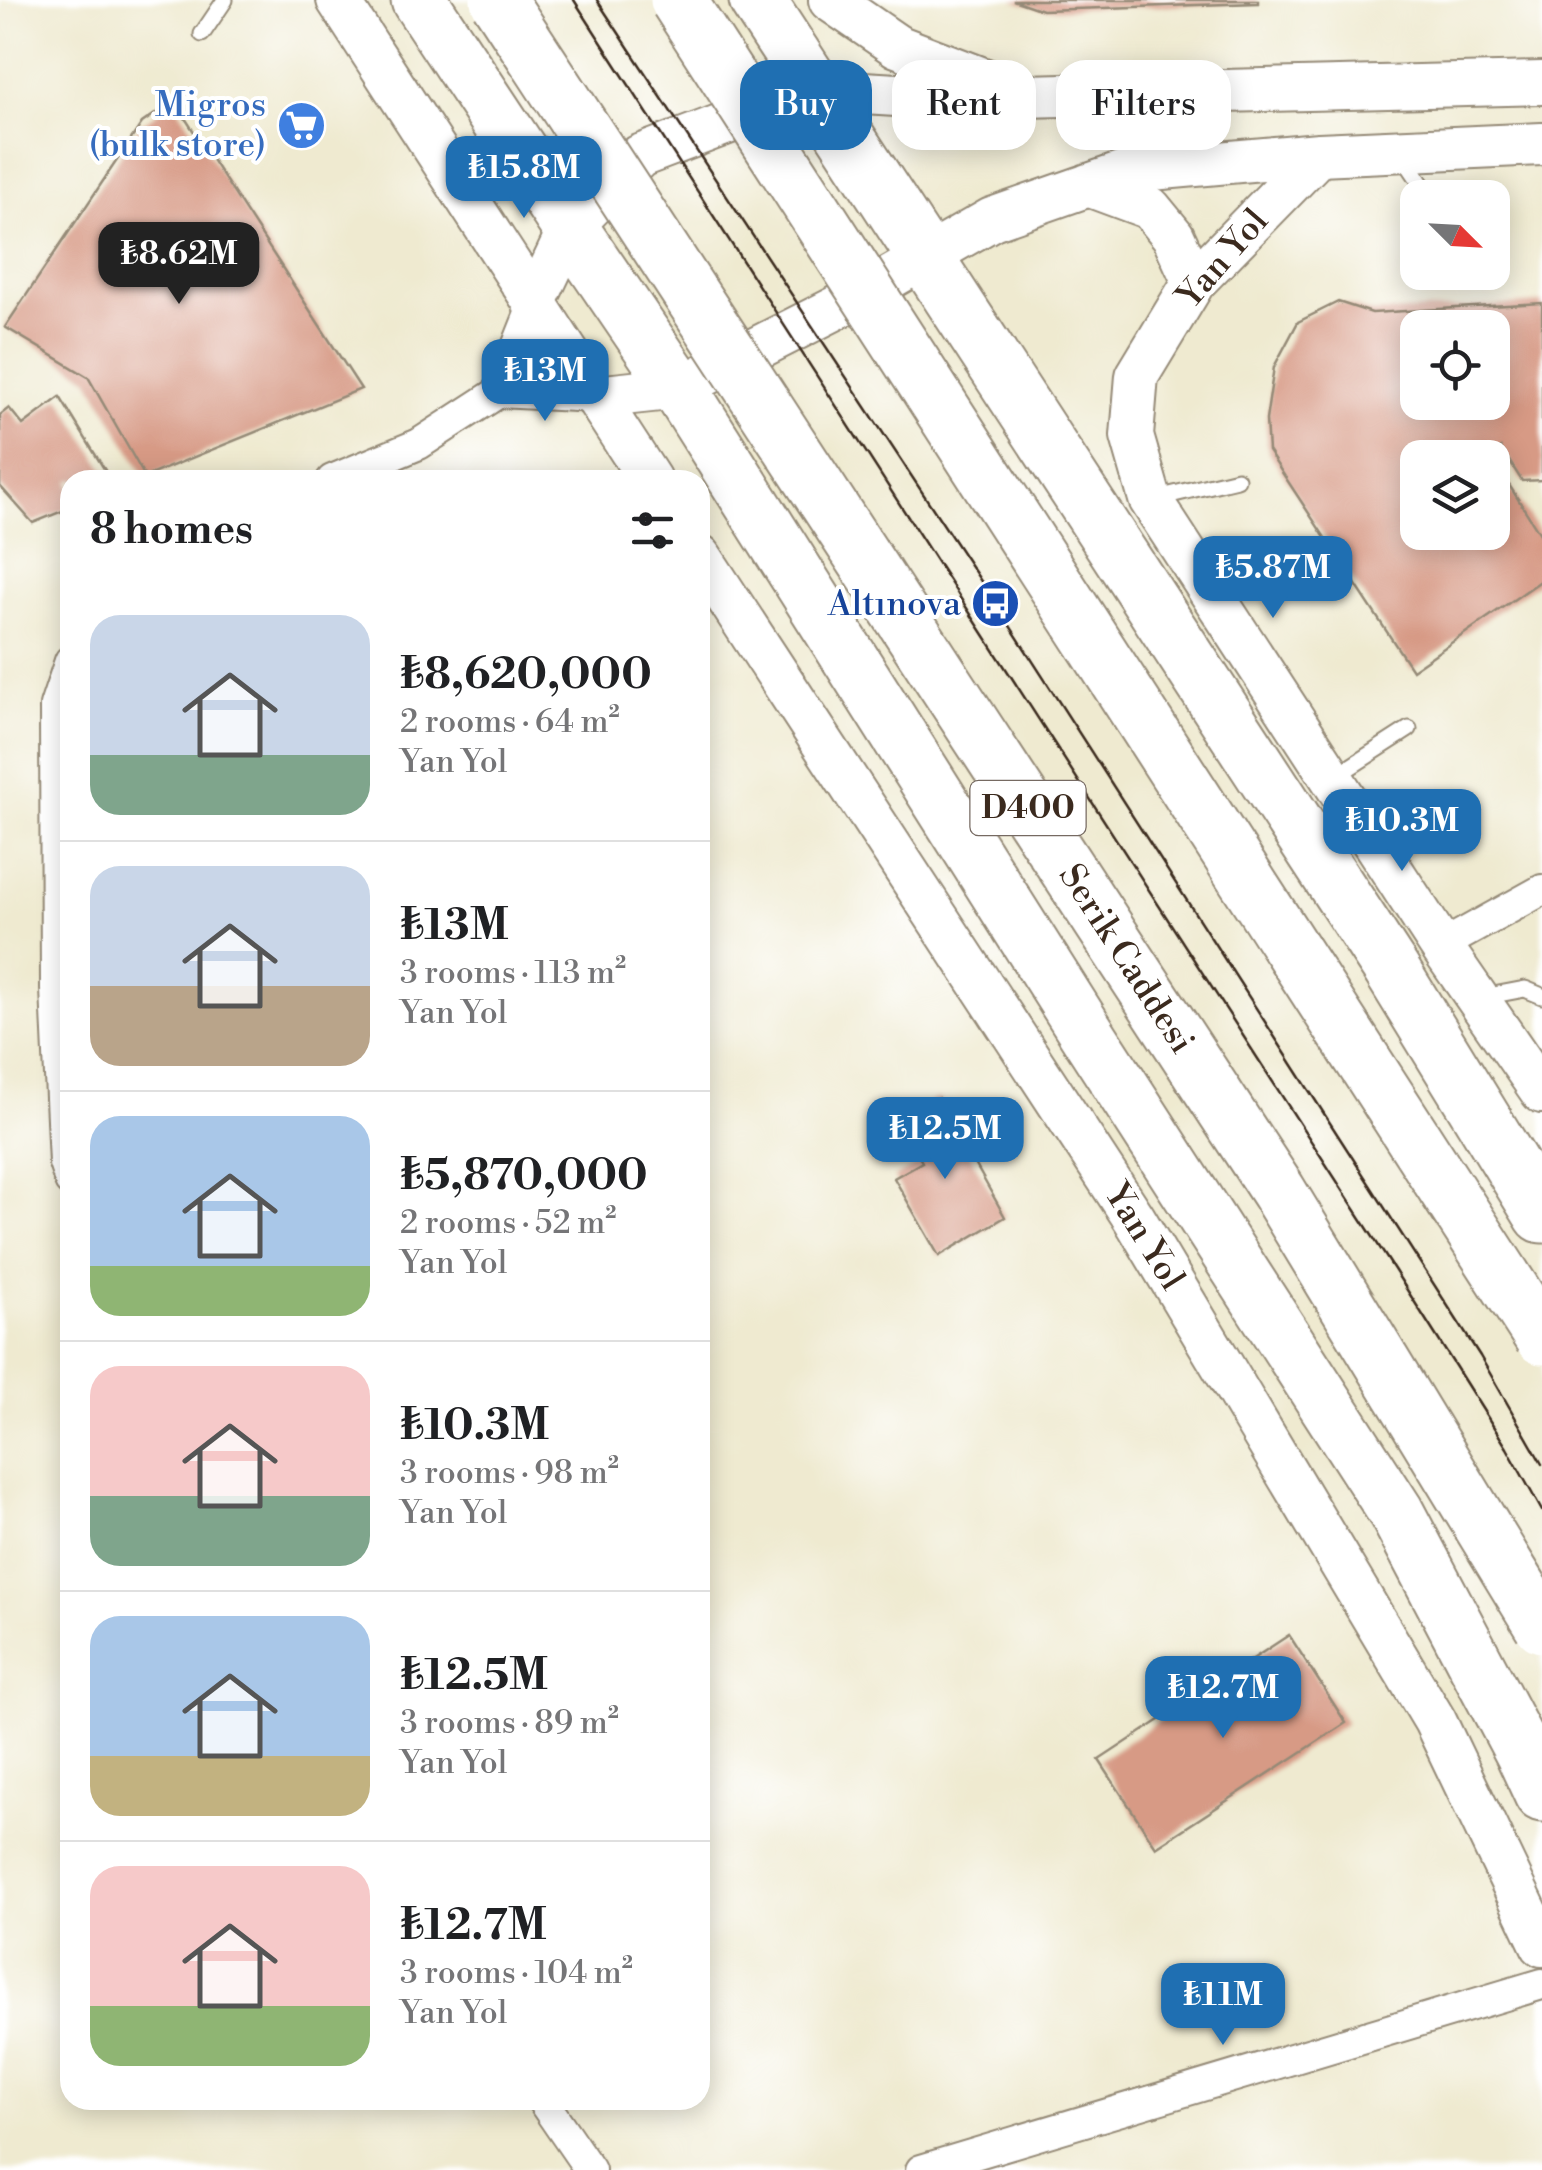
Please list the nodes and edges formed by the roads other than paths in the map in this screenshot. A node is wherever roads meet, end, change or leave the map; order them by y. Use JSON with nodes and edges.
{"nodes":[{"id":1,"x":225,"y":0,"type":"edge"},
{"id":2,"x":338,"y":0,"type":"edge"},
{"id":3,"x":419,"y":0,"type":"edge"},
{"id":4,"x":498,"y":0,"type":"edge"},
{"id":5,"x":678,"y":0,"type":"edge"},
{"id":6,"x":756,"y":0,"type":"edge"},
{"id":7,"x":830,"y":0,"type":"edge"},
{"id":8,"x":202,"y":34,"type":"dead end"},
{"id":9,"x":795,"y":60,"type":"edge"},
{"id":10,"x":934,"y":60,"type":"edge"},
{"id":11,"x":1542,"y":83,"type":"edge"},
{"id":12,"x":1036,"y":96,"type":"edge"},
{"id":13,"x":740,"y":118,"type":"edge"},
{"id":14,"x":1542,"y":144,"type":"edge"},
{"id":15,"x":855,"y":150,"type":"edge"},
{"id":16,"x":1399,"y":150,"type":"junction"},
{"id":17,"x":1319,"y":154,"type":"junction"},
{"id":18,"x":1418,"y":180,"type":"edge"},
{"id":19,"x":1088,"y":185,"type":"junction"},
{"id":20,"x":570,"y":228,"type":"junction"},
{"id":21,"x":927,"y":257,"type":"junction"},
{"id":22,"x":1194,"y":282,"type":"junction"},
{"id":23,"x":534,"y":304,"type":"junction"},
{"id":24,"x":679,"y":388,"type":"junction"},
{"id":25,"x":498,"y":392,"type":"junction"},
{"id":26,"x":595,"y":397,"type":"junction"},
{"id":27,"x":356,"y":470,"type":"edge"},
{"id":28,"x":643,"y":470,"type":"edge"},
{"id":29,"x":1237,"y":480,"type":"dead end"},
{"id":30,"x":1150,"y":499,"type":"junction"},
{"id":31,"x":710,"y":571,"type":"edge"},
{"id":32,"x":60,"y":691,"type":"edge"},
{"id":33,"x":1409,"y":729,"type":"dead end"},
{"id":34,"x":1332,"y":778,"type":"junction"},
{"id":35,"x":1322,"y":861,"type":"junction"},
{"id":36,"x":1542,"y":890,"type":"edge"},
{"id":37,"x":1441,"y":946,"type":"junction"},
{"id":38,"x":1542,"y":996,"type":"edge"},
{"id":39,"x":1477,"y":998,"type":"junction"},
{"id":40,"x":60,"y":1076,"type":"edge"},
{"id":41,"x":1542,"y":1092,"type":"edge"},
{"id":42,"x":1542,"y":1215,"type":"edge"},
{"id":43,"x":1542,"y":1336,"type":"edge"},
{"id":44,"x":1542,"y":1626,"type":"edge"},
{"id":45,"x":1542,"y":1794,"type":"edge"},
{"id":46,"x":1542,"y":1945,"type":"edge"},
{"id":47,"x":1542,"y":1984,"type":"edge"},
{"id":48,"x":549,"y":2110,"type":"edge"},
{"id":49,"x":590,"y":2170,"type":"edge"},
{"id":50,"x":921,"y":2170,"type":"edge"}],
"edges":[{"from":1,"to":8,"type":"lane"},
{"from":2,"to":23,"type":"street"},
{"from":3,"to":20,"type":"highway"},
{"from":4,"to":44,"type":"highway","name":"Serik Caddesi","number":"D400","bridge":true},
{"from":5,"to":43,"type":"highway","bridge":true},
{"from":6,"to":9,"type":"highway"},
{"from":7,"to":10,"type":"street"},
{"from":11,"to":12,"type":"street"},
{"from":13,"to":20,"type":"street"},
{"from":14,"to":16,"type":"street"},
{"from":15,"to":21,"type":"highway"},
{"from":16,"to":17,"type":"street"},
{"from":16,"to":18,"type":"lane"},
{"from":17,"to":19,"type":"street"},
{"from":17,"to":22,"type":"street","name":"Yan Yol"},
{"from":19,"to":21,"type":"street"},
{"from":19,"to":22,"type":"street"},
{"from":20,"to":23,"type":"street"},
{"from":20,"to":24,"type":"highway"},
{"from":21,"to":24,"type":"street"},
{"from":21,"to":35,"type":"highway"},
{"from":22,"to":30,"type":"street","name":"Yan Yol"},
{"from":23,"to":25,"type":"street"},
{"from":23,"to":26,"type":"street"},
{"from":24,"to":26,"type":"street"},
{"from":24,"to":45,"type":"highway"},
{"from":25,"to":26,"type":"street"},
{"from":25,"to":27,"type":"street"},
{"from":26,"to":28,"type":"street"},
{"from":29,"to":30,"type":"lane"},
{"from":30,"to":34,"type":"street","name":"Yan Yol"},
{"from":31,"to":46,"type":"street","name":"Yan Yol"},
{"from":32,"to":40,"type":"street"},
{"from":33,"to":34,"type":"lane"},
{"from":34,"to":37,"type":"street","name":"Yan Yol"},
{"from":35,"to":37,"type":"street"},
{"from":35,"to":42,"type":"highway"},
{"from":36,"to":37,"type":"street"},
{"from":37,"to":39,"type":"street","name":"Yan Yol"},
{"from":38,"to":39,"type":"lane"},
{"from":39,"to":41,"type":"street","name":"Yan Yol"},
{"from":47,"to":50,"type":"street"},
{"from":48,"to":49,"type":"street"}]}
